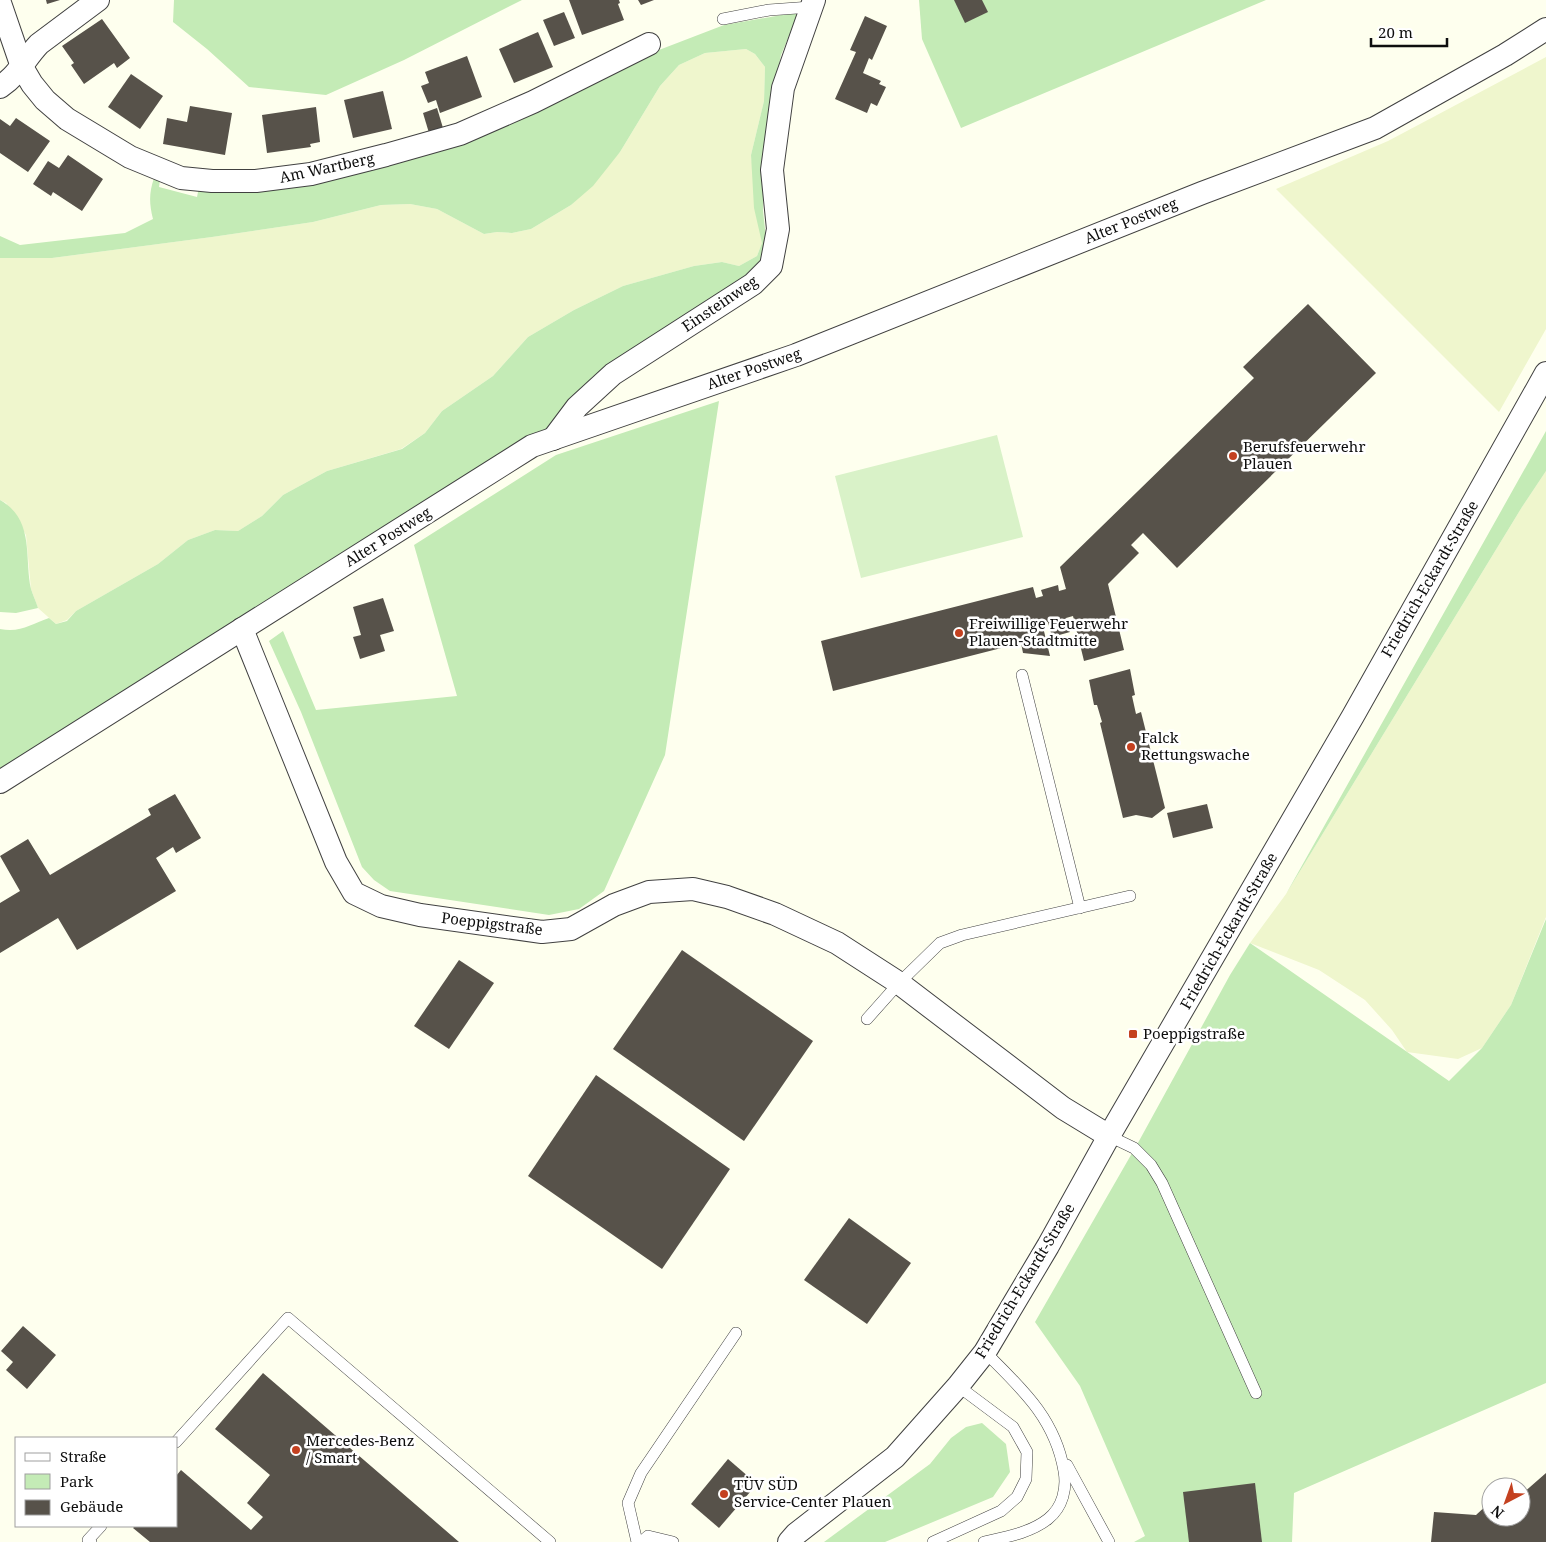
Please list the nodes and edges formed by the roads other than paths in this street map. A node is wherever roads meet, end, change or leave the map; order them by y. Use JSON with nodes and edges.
{"nodes":[{"id":1,"x":98,"y":0,"type":"edge"},
{"id":2,"x":0,"y":3,"type":"edge"},
{"id":3,"x":812,"y":3,"type":"edge"},
{"id":4,"x":723,"y":19,"type":"dead end"},
{"id":5,"x":1546,"y":28,"type":"edge"},
{"id":6,"x":649,"y":44,"type":"dead end"},
{"id":7,"x":22,"y":66,"type":"junction"},
{"id":8,"x":0,"y":87,"type":"edge"},
{"id":9,"x":1546,"y":373,"type":"edge"},
{"id":10,"x":553,"y":439,"type":"junction"},
{"id":11,"x":242,"y":629,"type":"junction"},
{"id":12,"x":1022,"y":675,"type":"dead end"},
{"id":13,"x":0,"y":782,"type":"edge"},
{"id":14,"x":1130,"y":896,"type":"dead end"},
{"id":15,"x":1080,"y":908,"type":"junction"},
{"id":16,"x":899,"y":983,"type":"junction"},
{"id":17,"x":867,"y":1019,"type":"dead end"},
{"id":18,"x":1109,"y":1136,"type":"junction"},
{"id":19,"x":736,"y":1334,"type":"dead end"},
{"id":20,"x":985,"y":1352,"type":"junction"},
{"id":21,"x":958,"y":1386,"type":"junction"},
{"id":22,"x":1256,"y":1393,"type":"dead end"},
{"id":23,"x":178,"y":1440,"type":"edge"},
{"id":24,"x":1062,"y":1456,"type":"junction"},
{"id":25,"x":100,"y":1527,"type":"edge"},
{"id":26,"x":91,"y":1542,"type":"edge"},
{"id":27,"x":550,"y":1542,"type":"edge"},
{"id":28,"x":637,"y":1542,"type":"edge"},
{"id":29,"x":641,"y":1542,"type":"edge"},
{"id":30,"x":673,"y":1542,"type":"edge"},
{"id":31,"x":789,"y":1542,"type":"edge"},
{"id":32,"x":933,"y":1542,"type":"edge"},
{"id":33,"x":984,"y":1542,"type":"edge"},
{"id":34,"x":1109,"y":1542,"type":"edge"}],
"edges":[{"from":1,"to":7,"type":"street"},
{"from":2,"to":7,"type":"street","name":"Am Wartberg"},
{"from":3,"to":4,"type":"lane"},
{"from":3,"to":10,"type":"street","name":"Einsteinweg"},
{"from":5,"to":10,"type":"street","name":"Alter Postweg"},
{"from":6,"to":7,"type":"street","name":"Am Wartberg"},
{"from":7,"to":8,"type":"street"},
{"from":9,"to":18,"type":"street","name":"Friedrich-Eckardt-Straße"},
{"from":10,"to":11,"type":"street","name":"Alter Postweg"},
{"from":11,"to":13,"type":"street","name":"Alter Postweg"},
{"from":11,"to":16,"type":"street","name":"Poeppigstraße"},
{"from":12,"to":15,"type":"lane"},
{"from":14,"to":15,"type":"lane"},
{"from":15,"to":16,"type":"lane"},
{"from":16,"to":17,"type":"lane"},
{"from":16,"to":18,"type":"street","name":"Poeppigstraße"},
{"from":18,"to":20,"type":"street","name":"Friedrich-Eckardt-Straße"},
{"from":18,"to":22,"type":"lane"},
{"from":19,"to":28,"type":"lane"},
{"from":20,"to":21,"type":"street","name":"Friedrich-Eckardt-Straße"},
{"from":20,"to":24,"type":"lane"},
{"from":21,"to":31,"type":"street","name":"Friedrich-Eckardt-Straße"},
{"from":21,"to":32,"type":"lane"},
{"from":23,"to":27,"type":"lane"},
{"from":24,"to":33,"type":"lane"},
{"from":24,"to":34,"type":"lane"},
{"from":25,"to":26,"type":"lane"},
{"from":29,"to":30,"type":"lane"}]}
